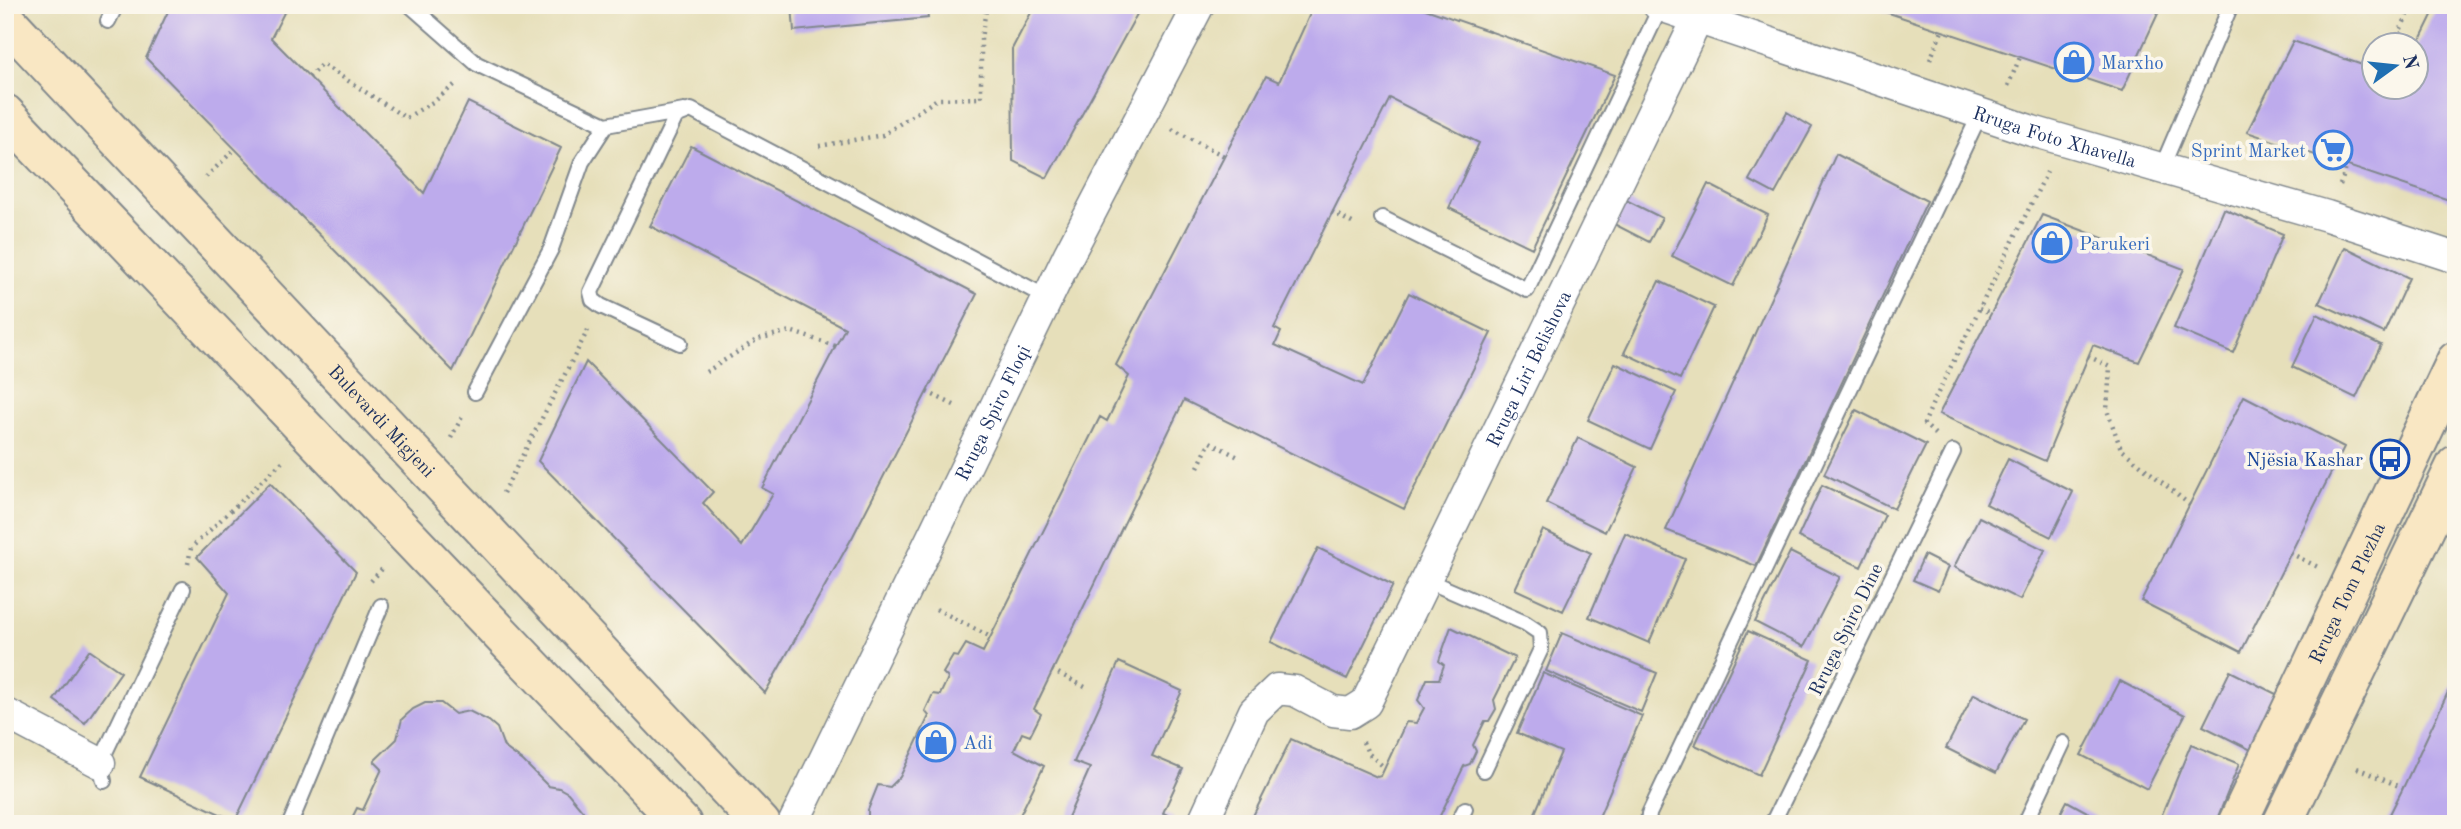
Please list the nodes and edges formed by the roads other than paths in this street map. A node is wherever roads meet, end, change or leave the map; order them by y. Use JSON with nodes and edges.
{"nodes":[{"id":1,"x":116,"y":5,"type":"edge"},
{"id":2,"x":410,"y":5,"type":"edge"},
{"id":3,"x":1199,"y":5,"type":"edge"},
{"id":4,"x":2231,"y":5,"type":"edge"},
{"id":5,"x":1660,"y":6,"type":"edge"},
{"id":6,"x":5,"y":19,"type":"edge"},
{"id":7,"x":1698,"y":19,"type":"junction"},
{"id":8,"x":108,"y":21,"type":"dead end"},
{"id":9,"x":685,"y":111,"type":"junction"},
{"id":10,"x":5,"y":114,"type":"edge"},
{"id":11,"x":1980,"y":114,"type":"junction"},
{"id":12,"x":606,"y":125,"type":"junction"},
{"id":13,"x":2162,"y":167,"type":"junction"},
{"id":14,"x":1382,"y":218,"type":"dead end"},
{"id":15,"x":2456,"y":258,"type":"edge"},
{"id":16,"x":1048,"y":298,"type":"junction"},
{"id":17,"x":680,"y":343,"type":"dead end"},
{"id":18,"x":2456,"y":361,"type":"edge"},
{"id":19,"x":475,"y":392,"type":"road end"},
{"id":20,"x":1954,"y":452,"type":"dead end"},
{"id":21,"x":2456,"y":465,"type":"edge"},
{"id":22,"x":1426,"y":580,"type":"junction"},
{"id":23,"x":183,"y":589,"type":"road end"},
{"id":24,"x":382,"y":606,"type":"dead end"},
{"id":25,"x":5,"y":713,"type":"edge"},
{"id":26,"x":2063,"y":743,"type":"dead end"},
{"id":27,"x":1484,"y":770,"type":"dead end"},
{"id":28,"x":102,"y":772,"type":"joint"},
{"id":29,"x":1465,"y":809,"type":"dead end"},
{"id":30,"x":290,"y":824,"type":"edge"},
{"id":31,"x":682,"y":824,"type":"edge"},
{"id":32,"x":761,"y":824,"type":"edge"},
{"id":33,"x":793,"y":824,"type":"edge"},
{"id":34,"x":1202,"y":824,"type":"edge"},
{"id":35,"x":1457,"y":824,"type":"edge"},
{"id":36,"x":1648,"y":824,"type":"edge"},
{"id":37,"x":1772,"y":824,"type":"edge"},
{"id":38,"x":2025,"y":824,"type":"edge"},
{"id":39,"x":2237,"y":824,"type":"edge"},
{"id":40,"x":2282,"y":824,"type":"edge"}],
"edges":[{"from":1,"to":8,"type":"lane"},
{"from":2,"to":12,"type":"lane"},
{"from":3,"to":16,"type":"street","name":"Rruga Spiro Floqi"},
{"from":4,"to":13,"type":"lane"},
{"from":5,"to":7,"type":"street","name":"Rruga Foto Xhavella"},
{"from":5,"to":14,"type":"lane"},
{"from":6,"to":32,"type":"main road","name":"Bulevardi Migjeni"},
{"from":7,"to":11,"type":"street","name":"Rruga Foto Xhavella"},
{"from":7,"to":22,"type":"street","name":"Rruga Liri Belishova"},
{"from":9,"to":12,"type":"lane"},
{"from":9,"to":16,"type":"lane"},
{"from":9,"to":17,"type":"lane"},
{"from":10,"to":31,"type":"main road"},
{"from":11,"to":13,"type":"street","name":"Rruga Foto Xhavella"},
{"from":11,"to":36,"type":"lane"},
{"from":12,"to":19,"type":"lane"},
{"from":13,"to":15,"type":"street","name":"Rruga Foto Xhavella"},
{"from":16,"to":33,"type":"street","name":"Rruga Spiro Floqi"},
{"from":18,"to":39,"type":"main road","name":"Rruga Tom Plezha"},
{"from":20,"to":37,"type":"lane","name":"Rruga Spiro Dine"},
{"from":21,"to":40,"type":"main road"},
{"from":22,"to":27,"type":"lane"},
{"from":22,"to":34,"type":"street","name":"Rruga Liri Belishova"},
{"from":23,"to":28,"type":"lane"},
{"from":24,"to":30,"type":"lane"},
{"from":25,"to":28,"type":"street"},
{"from":26,"to":38,"type":"lane"},
{"from":29,"to":35,"type":"lane"}]}
